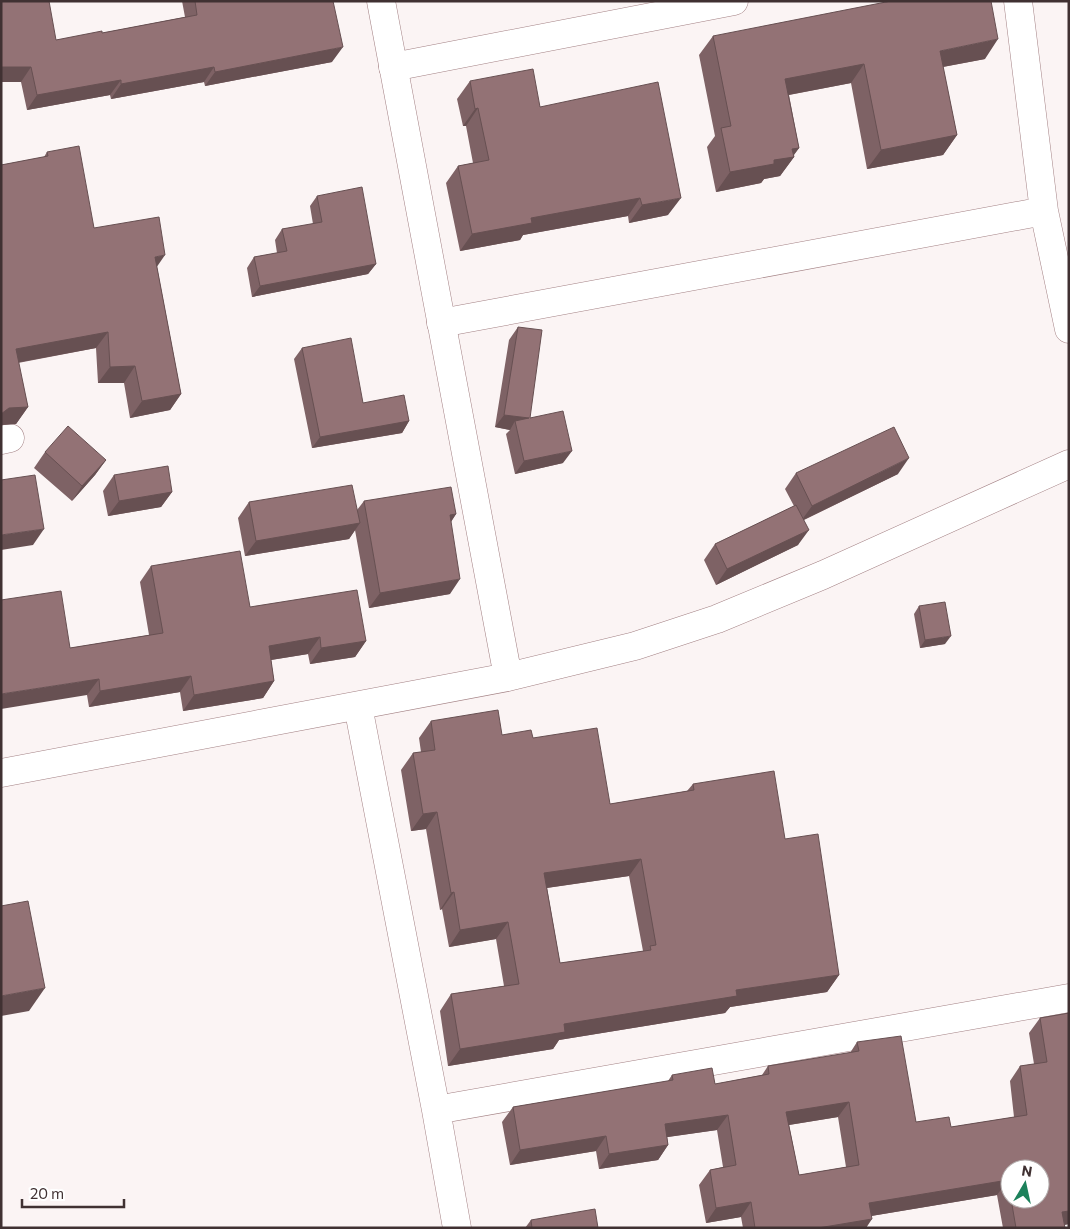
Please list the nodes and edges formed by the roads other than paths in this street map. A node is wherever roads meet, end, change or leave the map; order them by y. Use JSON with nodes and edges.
{"nodes":[{"id":1,"x":381,"y":1,"type":"edge"},
{"id":2,"x":1018,"y":1,"type":"edge"},
{"id":3,"x":724,"y":2,"type":"edge"},
{"id":4,"x":393,"y":67,"type":"junction"},
{"id":5,"x":1044,"y":211,"type":"junction"},
{"id":6,"x":441,"y":323,"type":"junction"},
{"id":7,"x":1069,"y":329,"type":"edge"},
{"id":8,"x":1069,"y":464,"type":"edge"},
{"id":9,"x":508,"y":677,"type":"junction"},
{"id":10,"x":358,"y":706,"type":"junction"},
{"id":11,"x":1,"y":773,"type":"edge"},
{"id":12,"x":1069,"y":998,"type":"edge"},
{"id":13,"x":436,"y":1110,"type":"junction"},
{"id":14,"x":457,"y":1228,"type":"edge"}],
"edges":[{"from":1,"to":4,"type":"street"},
{"from":2,"to":5,"type":"street"},
{"from":3,"to":4,"type":"street"},
{"from":4,"to":6,"type":"street"},
{"from":5,"to":6,"type":"street"},
{"from":5,"to":7,"type":"street"},
{"from":6,"to":9,"type":"street"},
{"from":8,"to":9,"type":"street"},
{"from":9,"to":10,"type":"street"},
{"from":10,"to":11,"type":"street"},
{"from":10,"to":13,"type":"street"},
{"from":12,"to":13,"type":"street"},
{"from":13,"to":14,"type":"street"}]}
